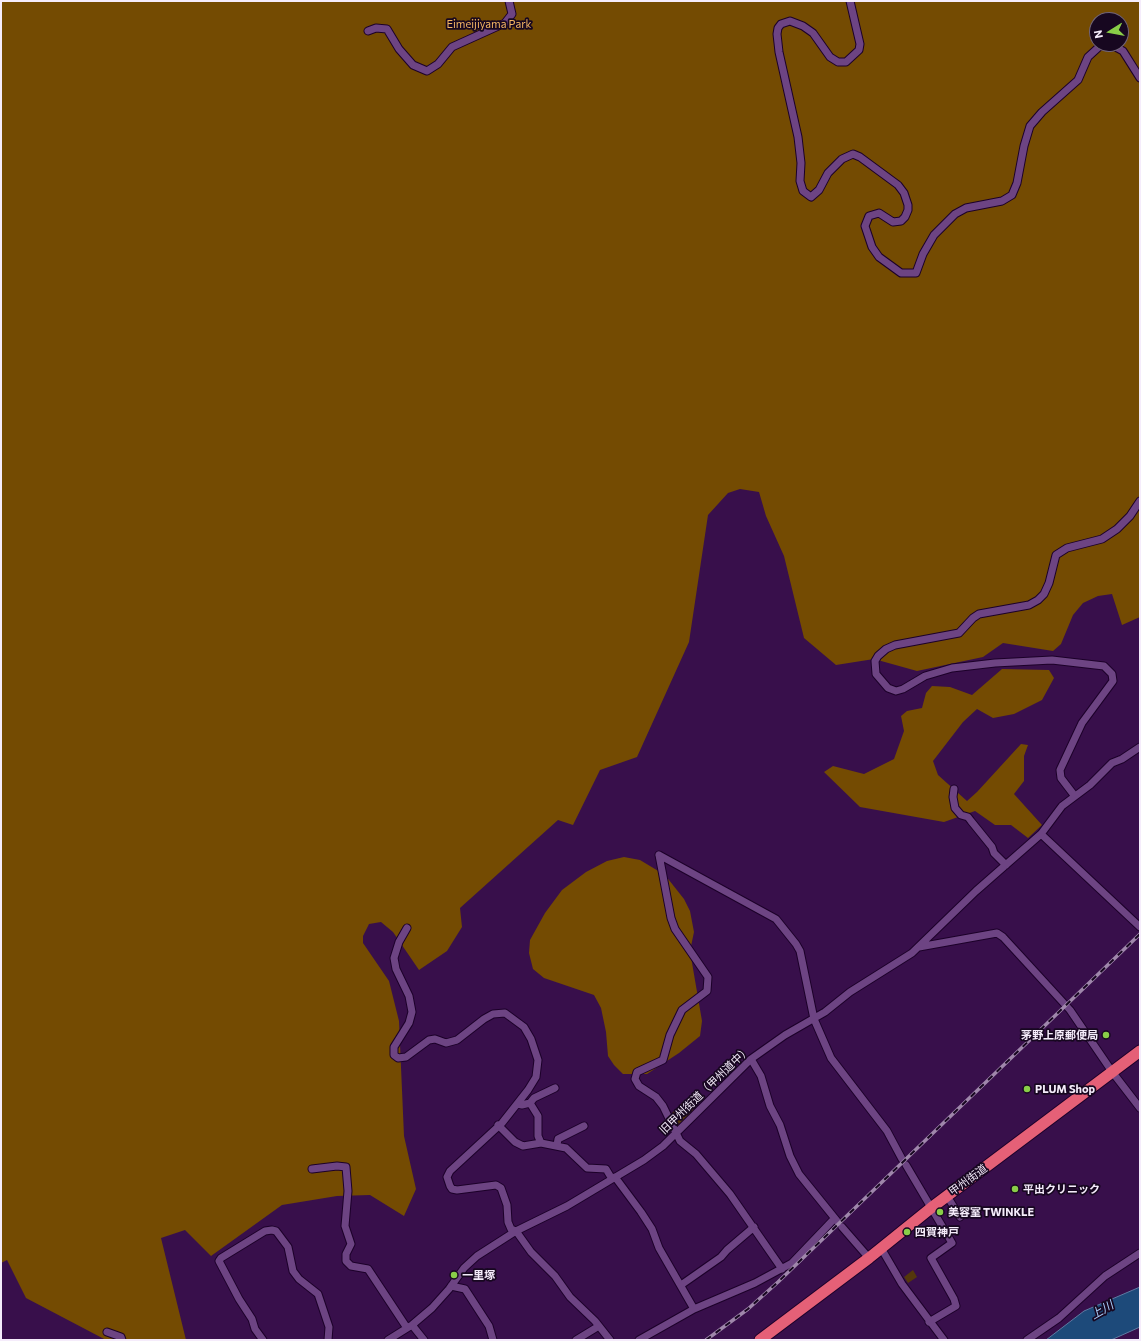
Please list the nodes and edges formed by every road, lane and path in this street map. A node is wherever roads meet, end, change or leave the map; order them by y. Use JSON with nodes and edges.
{"nodes":[{"id":1,"x":510,"y":1,"type":"edge"},
{"id":2,"x":850,"y":1,"type":"edge"},
{"id":3,"x":368,"y":32,"type":"dead end"},
{"id":4,"x":1140,"y":78,"type":"edge"},
{"id":5,"x":1140,"y":501,"type":"edge"},
{"id":6,"x":1140,"y":747,"type":"edge"},
{"id":7,"x":954,"y":788,"type":"dead end"},
{"id":8,"x":1074,"y":794,"type":"junction"},
{"id":9,"x":1041,"y":834,"type":"junction"},
{"id":10,"x":1006,"y":865,"type":"junction"},
{"id":11,"x":1140,"y":927,"type":"edge"},
{"id":12,"x":407,"y":928,"type":"dead end"},
{"id":13,"x":919,"y":947,"type":"junction"},
{"id":14,"x":814,"y":1019,"type":"junction"},
{"id":15,"x":1140,"y":1051,"type":"edge"},
{"id":16,"x":751,"y":1059,"type":"junction"},
{"id":17,"x":1113,"y":1072,"type":"junction"},
{"id":18,"x":556,"y":1088,"type":"dead end"},
{"id":19,"x":530,"y":1103,"type":"junction"},
{"id":20,"x":518,"y":1104,"type":"junction"},
{"id":21,"x":1140,"y":1108,"type":"edge"},
{"id":22,"x":498,"y":1126,"type":"junction"},
{"id":23,"x":584,"y":1126,"type":"dead end"},
{"id":24,"x":675,"y":1132,"type":"junction"},
{"id":25,"x":541,"y":1143,"type":"junction"},
{"id":26,"x":557,"y":1145,"type":"junction"},
{"id":27,"x":312,"y":1169,"type":"dead end"},
{"id":28,"x":614,"y":1178,"type":"junction"},
{"id":29,"x":948,"y":1196,"type":"junction"},
{"id":30,"x":931,"y":1208,"type":"junction"},
{"id":31,"x":960,"y":1217,"type":"dead end"},
{"id":32,"x":754,"y":1227,"type":"junction"},
{"id":33,"x":842,"y":1227,"type":"dead end"},
{"id":34,"x":516,"y":1231,"type":"junction"},
{"id":35,"x":881,"y":1248,"type":"junction"},
{"id":36,"x":1140,"y":1253,"type":"edge"},
{"id":37,"x":870,"y":1258,"type":"junction"},
{"id":38,"x":782,"y":1269,"type":"junction"},
{"id":39,"x":681,"y":1285,"type":"junction"},
{"id":40,"x":451,"y":1286,"type":"junction"},
{"id":41,"x":694,"y":1309,"type":"junction"},
{"id":42,"x":929,"y":1322,"type":"junction"},
{"id":43,"x":599,"y":1326,"type":"junction"},
{"id":44,"x":409,"y":1327,"type":"junction"},
{"id":45,"x":107,"y":1332,"type":"dead end"},
{"id":46,"x":766,"y":1339,"type":"edge"},
{"id":47,"x":122,"y":1340,"type":"edge"},
{"id":48,"x":263,"y":1340,"type":"edge"},
{"id":49,"x":328,"y":1340,"type":"edge"},
{"id":50,"x":388,"y":1340,"type":"edge"},
{"id":51,"x":424,"y":1340,"type":"edge"},
{"id":52,"x":493,"y":1340,"type":"edge"},
{"id":53,"x":576,"y":1340,"type":"edge"},
{"id":54,"x":610,"y":1340,"type":"edge"},
{"id":55,"x":639,"y":1340,"type":"edge"},
{"id":56,"x":944,"y":1340,"type":"edge"},
{"id":57,"x":1027,"y":1340,"type":"edge"}],
"edges":[{"from":1,"to":3,"type":"street"},
{"from":2,"to":4,"type":"street"},
{"from":5,"to":8,"type":"street"},
{"from":6,"to":8,"type":"street"},
{"from":7,"to":10,"type":"street"},
{"from":8,"to":9,"type":"street"},
{"from":9,"to":10,"type":"street"},
{"from":9,"to":11,"type":"street"},
{"from":10,"to":13,"type":"street"},
{"from":12,"to":20,"type":"street"},
{"from":13,"to":14,"type":"street","name":"旧甲州街道（甲州道中）"},
{"from":13,"to":17,"type":"street","name":"旧甲州街道（甲州道中）"},
{"from":14,"to":16,"type":"street","name":"旧甲州街道（甲州道中）"},
{"from":14,"to":24,"type":"street"},
{"from":14,"to":30,"type":"street"},
{"from":15,"to":17,"type":"highway","name":"甲州街道"},
{"from":16,"to":24,"type":"street","name":"旧甲州街道（甲州道中）"},
{"from":16,"to":38,"type":"street"},
{"from":17,"to":21,"type":"street"},
{"from":17,"to":29,"type":"highway","name":"甲州街道"},
{"from":18,"to":19,"type":"street"},
{"from":19,"to":20,"type":"street"},
{"from":19,"to":25,"type":"street"},
{"from":20,"to":22,"type":"street"},
{"from":22,"to":25,"type":"street"},
{"from":22,"to":34,"type":"street"},
{"from":23,"to":26,"type":"street"},
{"from":24,"to":28,"type":"street","name":"旧甲州街道（甲州道中）"},
{"from":24,"to":32,"type":"street"},
{"from":25,"to":26,"type":"street"},
{"from":26,"to":28,"type":"street"},
{"from":27,"to":44,"type":"street"},
{"from":28,"to":34,"type":"street","name":"旧甲州街道（甲州道中）"},
{"from":28,"to":39,"type":"street"},
{"from":29,"to":30,"type":"highway","name":"甲州街道"},
{"from":29,"to":31,"type":"street"},
{"from":30,"to":35,"type":"highway","name":"甲州街道"},
{"from":30,"to":42,"type":"street"},
{"from":32,"to":38,"type":"street"},
{"from":32,"to":39,"type":"street"},
{"from":33,"to":37,"type":"street"},
{"from":34,"to":40,"type":"street","name":"旧甲州街道（甲州道中）"},
{"from":34,"to":43,"type":"street"},
{"from":35,"to":37,"type":"highway","name":"甲州街道"},
{"from":35,"to":42,"type":"street"},
{"from":36,"to":57,"type":"street"},
{"from":37,"to":46,"type":"highway","name":"甲州街道"},
{"from":38,"to":41,"type":"street"},
{"from":39,"to":41,"type":"street"},
{"from":40,"to":44,"type":"street","name":"旧甲州街道（甲州道中）"},
{"from":40,"to":52,"type":"street"},
{"from":41,"to":55,"type":"street"},
{"from":42,"to":56,"type":"street"},
{"from":43,"to":53,"type":"street"},
{"from":43,"to":54,"type":"street"},
{"from":44,"to":50,"type":"street","name":"旧甲州街道（甲州道中）"},
{"from":44,"to":51,"type":"street"},
{"from":45,"to":47,"type":"street"},
{"from":48,"to":49,"type":"street"}]}
